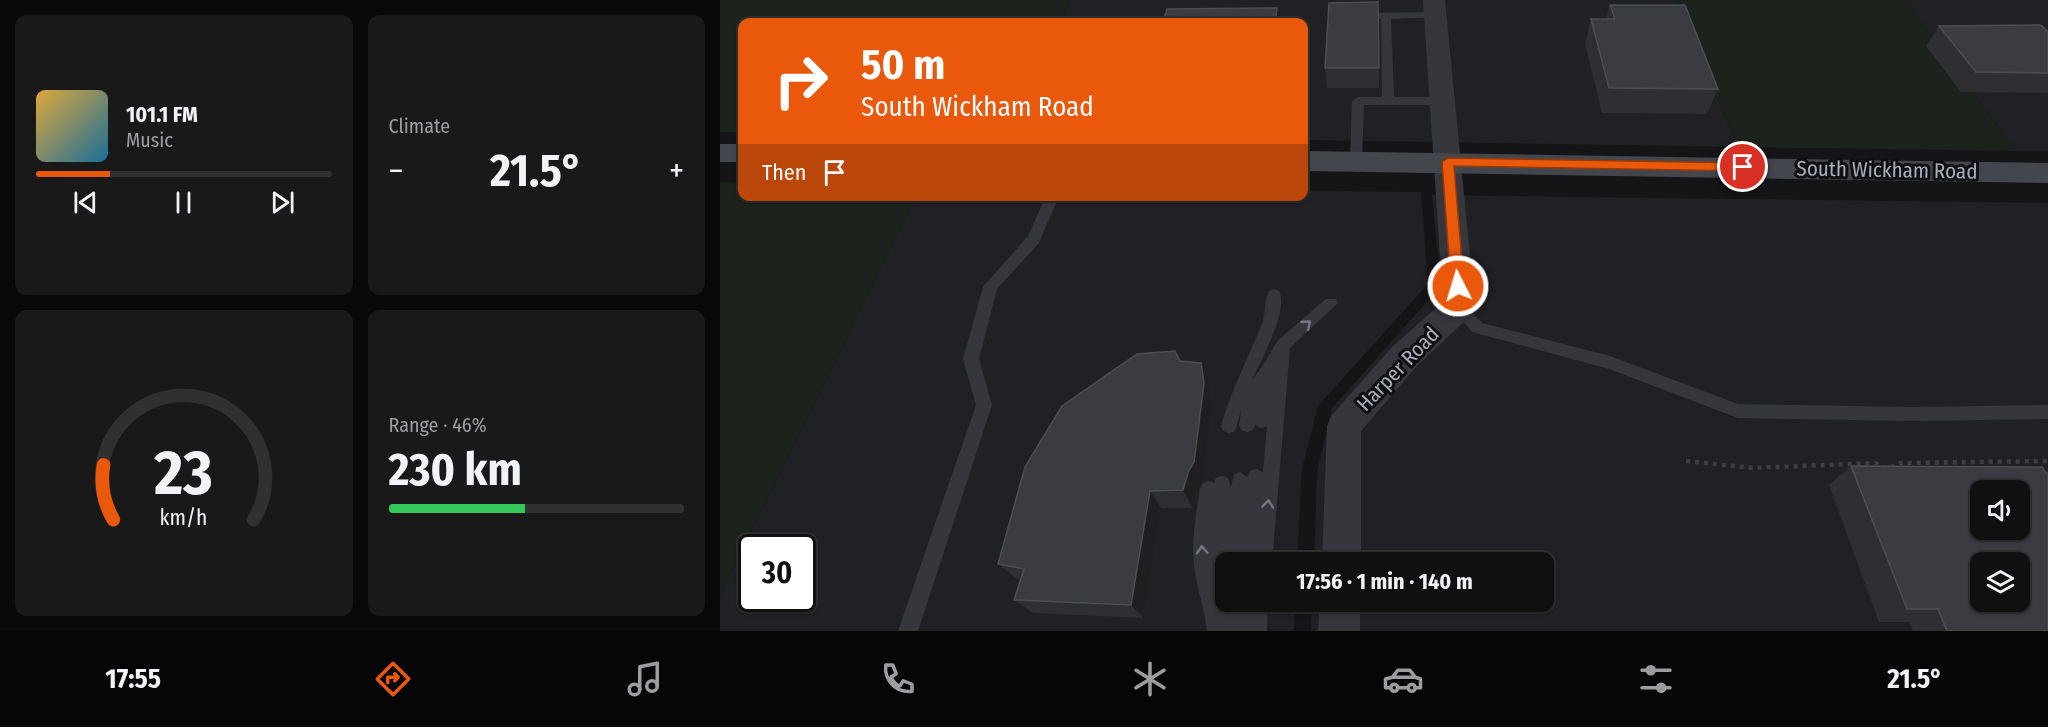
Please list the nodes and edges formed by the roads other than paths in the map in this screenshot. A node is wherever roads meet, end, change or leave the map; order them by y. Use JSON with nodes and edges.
{"nodes":[{"id":1,"x":1434,"y":8,"type":"edge"},
{"id":2,"x":1386,"y":15,"type":"junction"},
{"id":3,"x":1345,"y":16,"type":"edge"},
{"id":4,"x":1388,"y":101,"type":"junction"},
{"id":5,"x":1442,"y":101,"type":"junction"},
{"id":6,"x":720,"y":153,"type":"edge"},
{"id":7,"x":738,"y":153,"type":"edge"},
{"id":8,"x":1330,"y":161,"type":"edge"},
{"id":9,"x":1448,"y":162,"type":"junction"},
{"id":10,"x":2048,"y":172,"type":"edge"},
{"id":11,"x":1051,"y":201,"type":"edge"},
{"id":12,"x":1274,"y":295,"type":"dead end"},
{"id":13,"x":1331,"y":303,"type":"dead end"},
{"id":14,"x":1459,"y":307,"type":"junction"},
{"id":15,"x":1282,"y":345,"type":"junction"},
{"id":16,"x":2048,"y":412,"type":"edge"},
{"id":17,"x":1254,"y":423,"type":"dead end"},
{"id":18,"x":1226,"y":424,"type":"dead end"},
{"id":19,"x":1231,"y":483,"type":"junction"},
{"id":20,"x":1226,"y":552,"type":"edge"},
{"id":21,"x":1232,"y":552,"type":"edge"},
{"id":22,"x":1244,"y":552,"type":"edge"},
{"id":23,"x":1264,"y":552,"type":"edge"},
{"id":24,"x":1341,"y":552,"type":"edge"},
{"id":25,"x":1221,"y":612,"type":"edge"},
{"id":26,"x":1223,"y":612,"type":"edge"},
{"id":27,"x":1242,"y":612,"type":"edge"},
{"id":28,"x":1258,"y":612,"type":"edge"},
{"id":29,"x":1340,"y":612,"type":"edge"},
{"id":30,"x":908,"y":631,"type":"edge"},
{"id":31,"x":1217,"y":631,"type":"edge"},
{"id":32,"x":1227,"y":631,"type":"edge"},
{"id":33,"x":1241,"y":631,"type":"edge"},
{"id":34,"x":1257,"y":631,"type":"edge"},
{"id":35,"x":1339,"y":631,"type":"edge"}],
"edges":[{"from":1,"to":2,"type":"lane"},
{"from":1,"to":5,"type":"street"},
{"from":2,"to":3,"type":"lane"},
{"from":2,"to":4,"type":"lane"},
{"from":4,"to":5,"type":"lane"},
{"from":4,"to":8,"type":"lane"},
{"from":5,"to":9,"type":"street"},
{"from":6,"to":7,"type":"main road"},
{"from":8,"to":9,"type":"main road","name":"South Wickham Road"},
{"from":9,"to":10,"type":"main road","name":"South Wickham Road"},
{"from":9,"to":14,"type":"street"},
{"from":11,"to":30,"type":"lane"},
{"from":12,"to":18,"type":"lane"},
{"from":15,"to":13,"type":"lane","one_way":true},
{"from":14,"to":16,"type":"lane"},
{"from":14,"to":24,"type":"street","name":"Harper Road"},
{"from":15,"to":17,"type":"lane"},
{"from":23,"to":15,"type":"lane","one_way":true},
{"from":20,"to":19,"type":"lane","one_way":true},
{"from":19,"to":21,"type":"lane"},
{"from":19,"to":22,"type":"lane"},
{"from":25,"to":31,"type":"lane"},
{"from":26,"to":32,"type":"lane"},
{"from":27,"to":33,"type":"lane"},
{"from":28,"to":34,"type":"lane"},
{"from":29,"to":35,"type":"street"}]}
